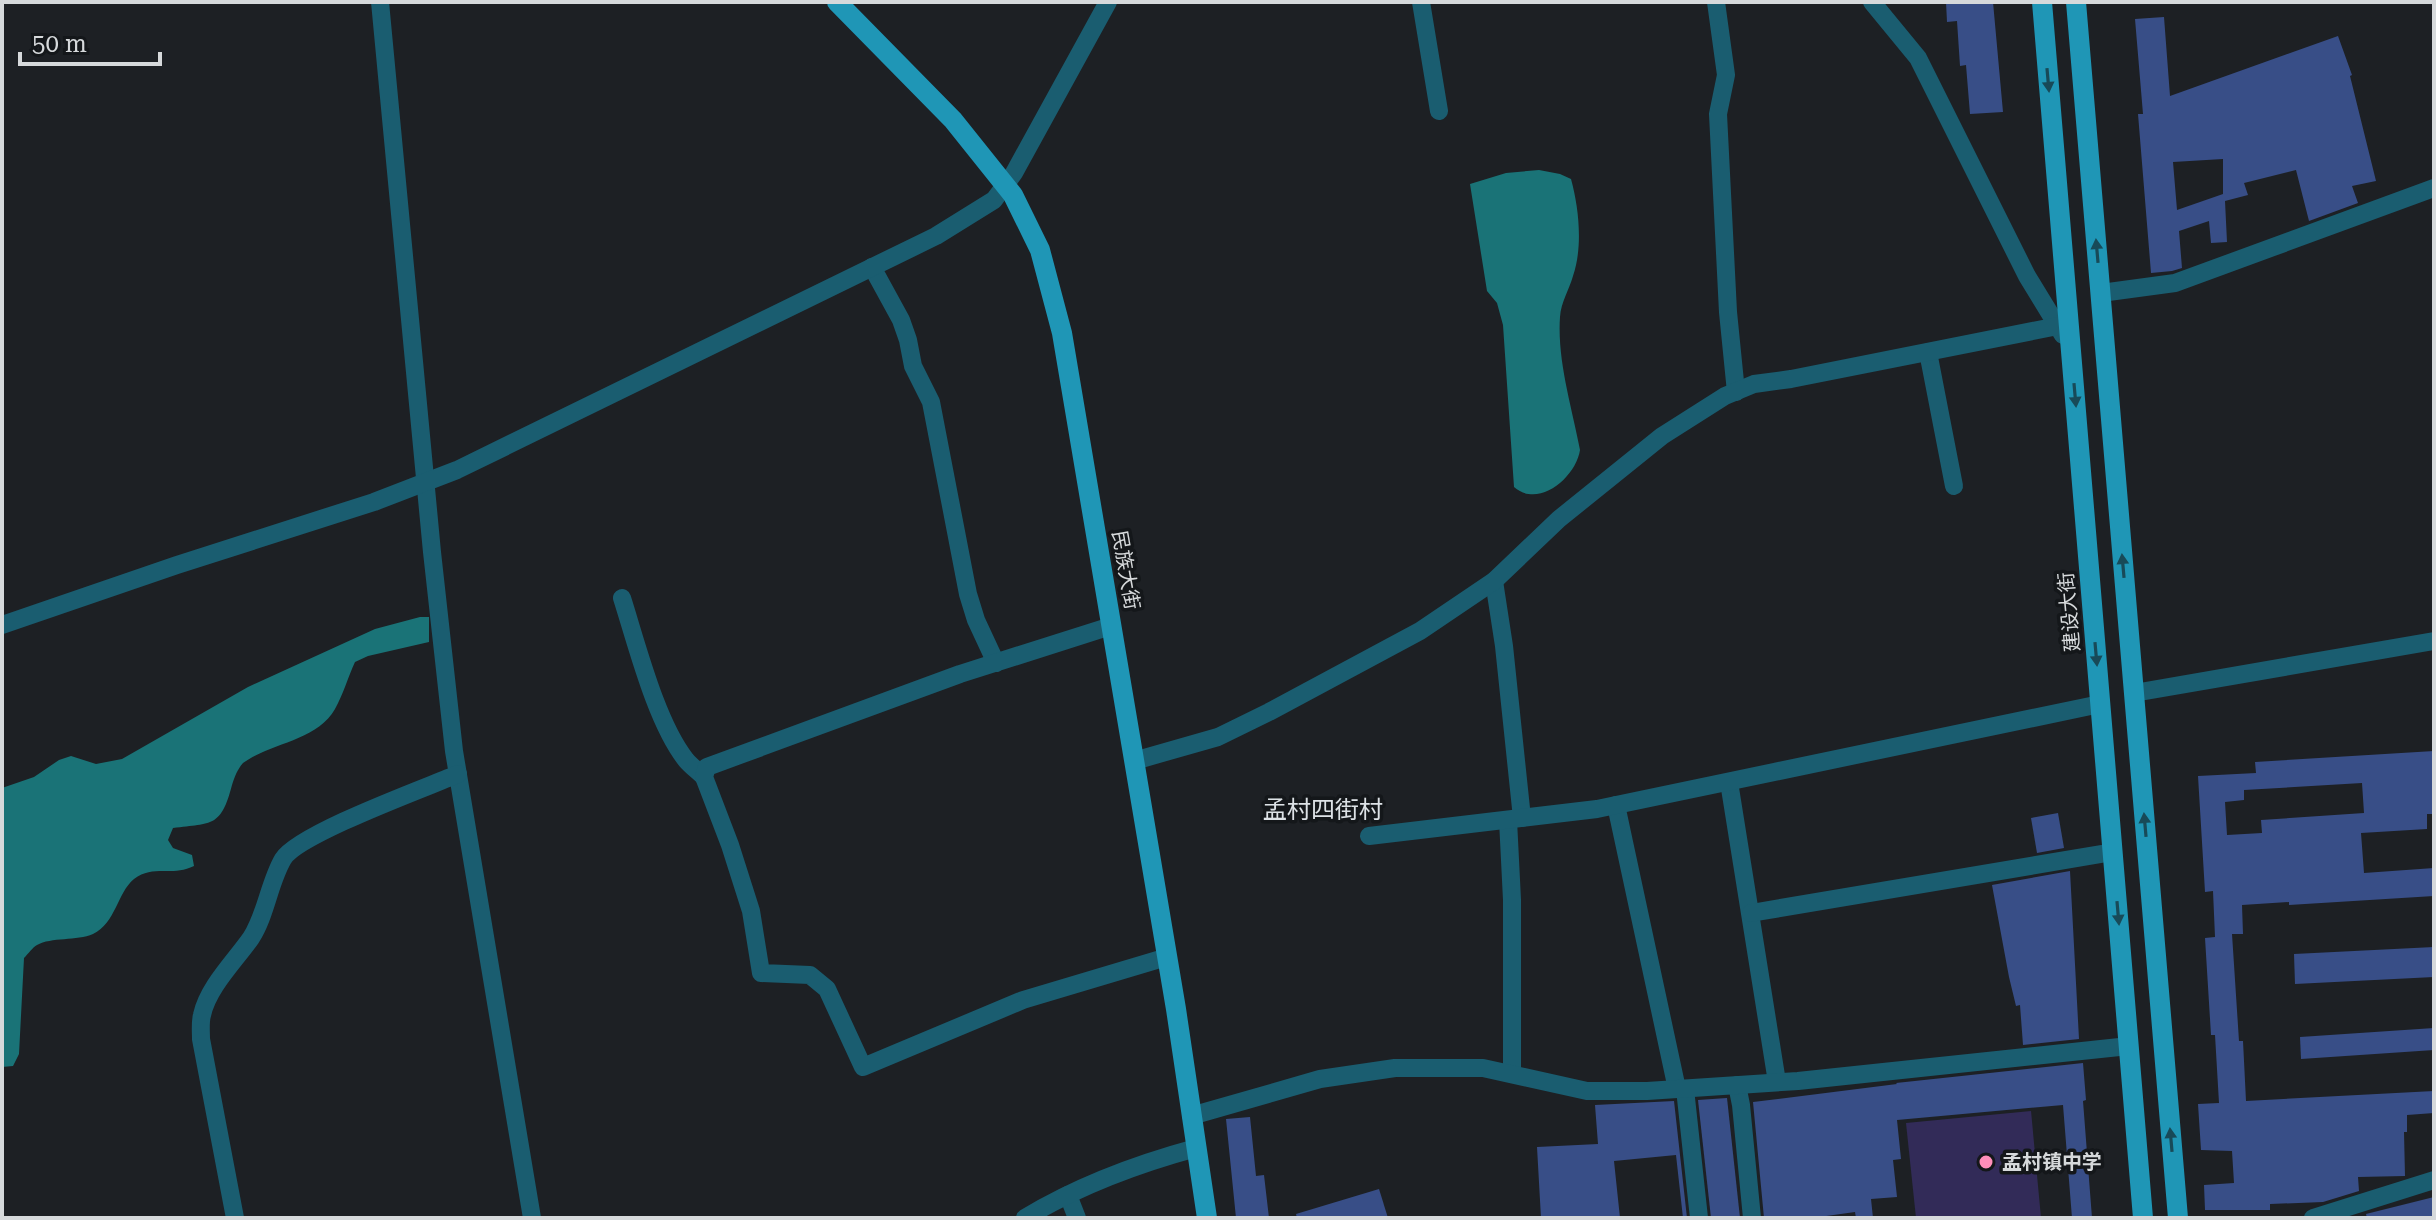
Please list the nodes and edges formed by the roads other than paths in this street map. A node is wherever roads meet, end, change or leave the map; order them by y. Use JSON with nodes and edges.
{"nodes":[{"id":1,"x":380,"y":2,"type":"edge"},
{"id":2,"x":837,"y":2,"type":"edge"},
{"id":3,"x":1108,"y":2,"type":"edge"},
{"id":4,"x":1421,"y":2,"type":"edge"},
{"id":5,"x":1716,"y":2,"type":"edge"},
{"id":6,"x":1872,"y":2,"type":"edge"},
{"id":7,"x":2042,"y":2,"type":"edge"},
{"id":8,"x":2076,"y":2,"type":"edge"},
{"id":9,"x":1439,"y":111,"type":"dead end"},
{"id":10,"x":1005,"y":185,"type":"junction"},
{"id":11,"x":2434,"y":188,"type":"edge"},
{"id":12,"x":872,"y":267,"type":"junction"},
{"id":13,"x":2101,"y":293,"type":"junction"},
{"id":14,"x":2058,"y":326,"type":"junction"},
{"id":15,"x":2071,"y":347,"type":"junction"},
{"id":16,"x":1928,"y":352,"type":"junction"},
{"id":17,"x":1736,"y":392,"type":"junction"},
{"id":18,"x":426,"y":482,"type":"junction"},
{"id":19,"x":1954,"y":486,"type":"dead end"},
{"id":20,"x":1494,"y":581,"type":"junction"},
{"id":21,"x":622,"y":598,"type":"dead end"},
{"id":22,"x":2,"y":625,"type":"edge"},
{"id":23,"x":1111,"y":626,"type":"junction"},
{"id":24,"x":2434,"y":641,"type":"edge"},
{"id":25,"x":996,"y":663,"type":"junction"},
{"id":26,"x":2134,"y":693,"type":"junction"},
{"id":27,"x":2100,"y":704,"type":"junction"},
{"id":28,"x":1134,"y":761,"type":"junction"},
{"id":29,"x":458,"y":774,"type":"junction"},
{"id":30,"x":704,"y":777,"type":"junction"},
{"id":31,"x":1729,"y":782,"type":"junction"},
{"id":32,"x":1616,"y":805,"type":"junction"},
{"id":33,"x":1515,"y":819,"type":"junction"},
{"id":34,"x":1369,"y":836,"type":"dead end"},
{"id":35,"x":2113,"y":852,"type":"junction"},
{"id":36,"x":1751,"y":913,"type":"junction"},
{"id":37,"x":1167,"y":957,"type":"junction"},
{"id":38,"x":2129,"y":1046,"type":"junction"},
{"id":39,"x":1512,"y":1074,"type":"junction"},
{"id":40,"x":1777,"y":1082,"type":"junction"},
{"id":41,"x":1737,"y":1085,"type":"junction"},
{"id":42,"x":1681,"y":1089,"type":"junction"},
{"id":43,"x":1191,"y":1116,"type":"junction"},
{"id":44,"x":1196,"y":1148,"type":"junction"},
{"id":45,"x":2434,"y":1180,"type":"edge"},
{"id":46,"x":1068,"y":1195,"type":"junction"},
{"id":47,"x":235,"y":1218,"type":"edge"},
{"id":48,"x":532,"y":1218,"type":"edge"},
{"id":49,"x":1025,"y":1218,"type":"edge"},
{"id":50,"x":1077,"y":1218,"type":"edge"},
{"id":51,"x":1207,"y":1218,"type":"edge"},
{"id":52,"x":1699,"y":1218,"type":"edge"},
{"id":53,"x":1752,"y":1218,"type":"edge"},
{"id":54,"x":2143,"y":1218,"type":"edge"},
{"id":55,"x":2178,"y":1218,"type":"edge"},
{"id":56,"x":2313,"y":1218,"type":"edge"}],
"edges":[{"from":1,"to":18,"type":"street"},
{"from":2,"to":10,"type":"main road","name":"民族大街"},
{"from":3,"to":10,"type":"street"},
{"from":4,"to":9,"type":"street"},
{"from":5,"to":17,"type":"street"},
{"from":6,"to":14,"type":"street"},
{"from":7,"to":15,"type":"main road","name":"建设大街","one_way":true},
{"from":13,"to":8,"type":"main road","one_way":true},
{"from":10,"to":12,"type":"street"},
{"from":10,"to":23,"type":"main road","name":"民族大街"},
{"from":11,"to":13,"type":"street"},
{"from":12,"to":18,"type":"street"},
{"from":12,"to":25,"type":"street"},
{"from":26,"to":13,"type":"main road","one_way":true},
{"from":14,"to":15,"type":"street"},
{"from":14,"to":16,"type":"street"},
{"from":15,"to":27,"type":"main road","name":"建设大街","one_way":true},
{"from":16,"to":17,"type":"street"},
{"from":16,"to":19,"type":"street"},
{"from":17,"to":20,"type":"street"},
{"from":18,"to":22,"type":"street"},
{"from":18,"to":29,"type":"street"},
{"from":20,"to":28,"type":"street"},
{"from":20,"to":33,"type":"street"},
{"from":21,"to":30,"type":"street"},
{"from":23,"to":25,"type":"street"},
{"from":23,"to":28,"type":"main road","name":"民族大街"},
{"from":24,"to":26,"type":"street"},
{"from":25,"to":30,"type":"street"},
{"from":55,"to":26,"type":"main road","one_way":true},
{"from":27,"to":31,"type":"street"},
{"from":27,"to":35,"type":"main road","name":"建设大街"},
{"from":28,"to":37,"type":"main road","name":"民族大街"},
{"from":29,"to":47,"type":"street"},
{"from":29,"to":48,"type":"street"},
{"from":30,"to":37,"type":"street"},
{"from":31,"to":32,"type":"street"},
{"from":31,"to":36,"type":"street"},
{"from":32,"to":33,"type":"street"},
{"from":32,"to":42,"type":"street"},
{"from":33,"to":34,"type":"street"},
{"from":33,"to":39,"type":"street"},
{"from":35,"to":36,"type":"street"},
{"from":35,"to":38,"type":"main road","name":"建设大街","one_way":true},
{"from":36,"to":40,"type":"street"},
{"from":37,"to":43,"type":"main road","name":"民族大街"},
{"from":38,"to":40,"type":"street"},
{"from":38,"to":54,"type":"main road","name":"建设大街"},
{"from":39,"to":42,"type":"street"},
{"from":39,"to":43,"type":"street"},
{"from":40,"to":41,"type":"street"},
{"from":41,"to":42,"type":"street"},
{"from":41,"to":53,"type":"street"},
{"from":42,"to":52,"type":"street"},
{"from":43,"to":44,"type":"main road","name":"民族大街"},
{"from":44,"to":46,"type":"street"},
{"from":44,"to":51,"type":"main road","name":"民族大街"},
{"from":45,"to":56,"type":"street"},
{"from":46,"to":49,"type":"street"},
{"from":46,"to":50,"type":"street"}]}
